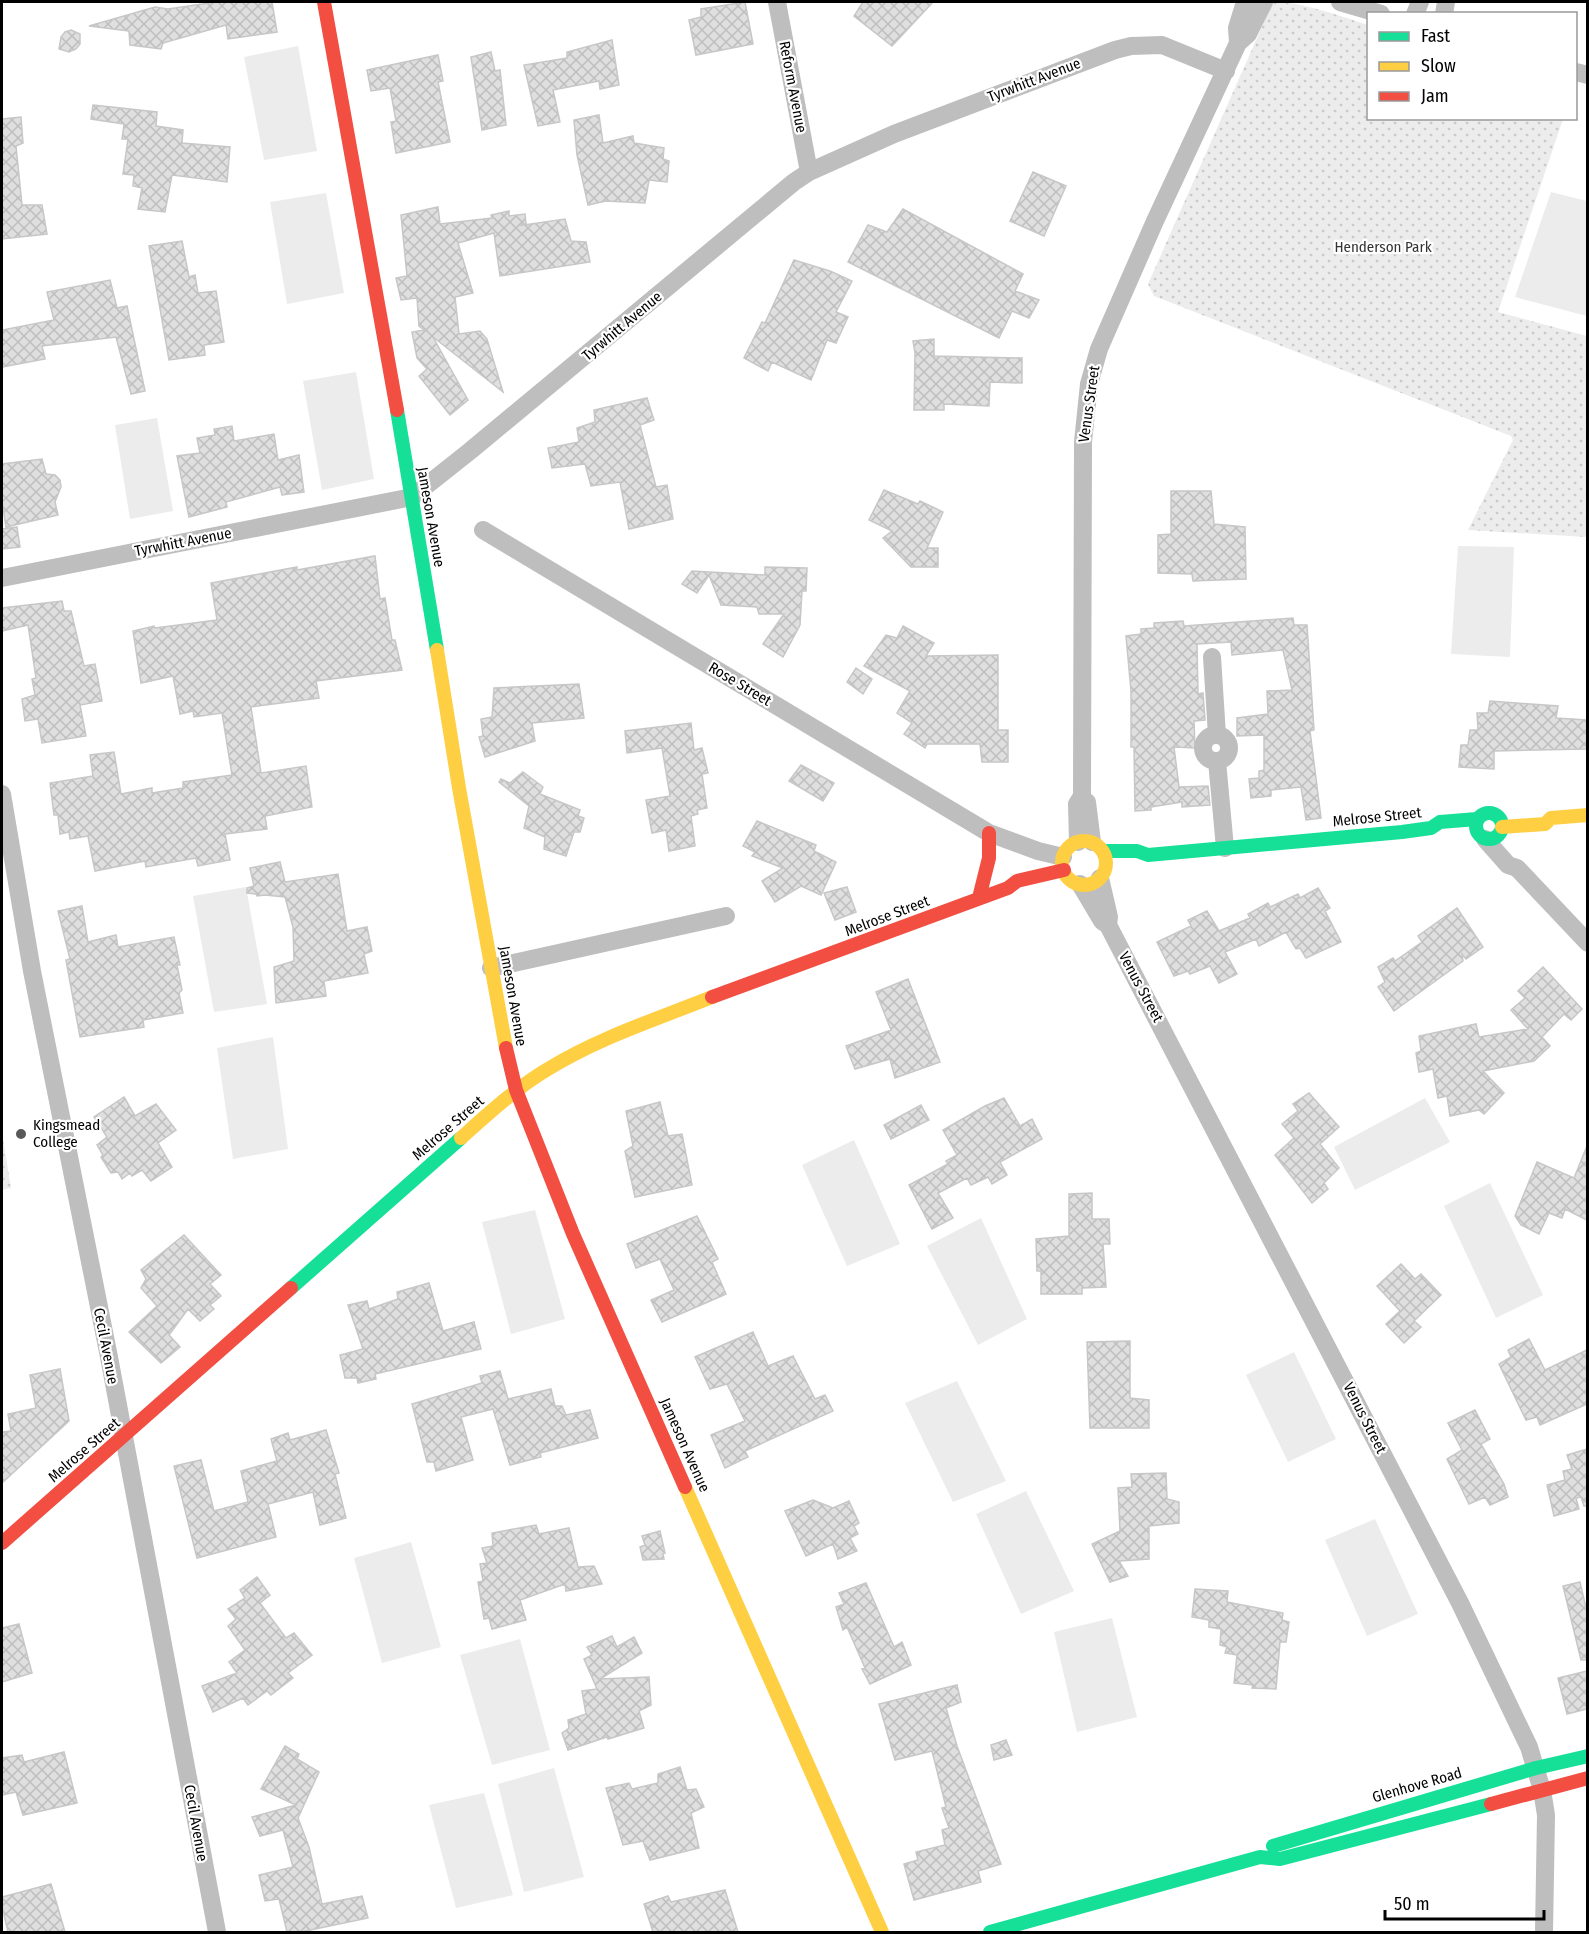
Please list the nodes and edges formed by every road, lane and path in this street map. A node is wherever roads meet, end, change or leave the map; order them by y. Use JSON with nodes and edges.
{"nodes":[{"id":1,"x":324,"y":2,"type":"edge"},
{"id":2,"x":777,"y":2,"type":"edge"},
{"id":3,"x":1245,"y":2,"type":"edge"},
{"id":4,"x":1264,"y":2,"type":"edge"},
{"id":5,"x":1340,"y":2,"type":"edge"},
{"id":6,"x":1374,"y":12,"type":"edge"},
{"id":7,"x":1238,"y":43,"type":"junction"},
{"id":8,"x":1226,"y":71,"type":"junction"},
{"id":9,"x":808,"y":172,"type":"junction"},
{"id":10,"x":412,"y":497,"type":"junction"},
{"id":11,"x":483,"y":530,"type":"dead end"},
{"id":12,"x":2,"y":578,"type":"edge"},
{"id":13,"x":1212,"y":657,"type":"dead end"},
{"id":14,"x":2,"y":794,"type":"edge"},
{"id":15,"x":1587,"y":815,"type":"edge"},
{"id":16,"x":1490,"y":828,"type":"junction"},
{"id":17,"x":993,"y":835,"type":"junction"},
{"id":18,"x":1091,"y":845,"type":"junction"},
{"id":19,"x":1225,"y":848,"type":"junction"},
{"id":20,"x":1148,"y":855,"type":"junction"},
{"id":21,"x":1068,"y":872,"type":"junction"},
{"id":22,"x":1103,"y":872,"type":"junction"},
{"id":23,"x":979,"y":898,"type":"junction"},
{"id":24,"x":726,"y":915,"type":"dead end"},
{"id":25,"x":1108,"y":925,"type":"junction"},
{"id":26,"x":1587,"y":943,"type":"edge"},
{"id":27,"x":491,"y":968,"type":"junction"},
{"id":28,"x":516,"y":1090,"type":"junction"},
{"id":29,"x":124,"y":1437,"type":"junction"},
{"id":30,"x":2,"y":1543,"type":"edge"},
{"id":31,"x":1587,"y":1756,"type":"edge"},
{"id":32,"x":1536,"y":1768,"type":"junction"},
{"id":33,"x":1587,"y":1778,"type":"edge"},
{"id":34,"x":1542,"y":1790,"type":"junction"},
{"id":35,"x":1260,"y":1857,"type":"junction"},
{"id":36,"x":217,"y":1932,"type":"edge"},
{"id":37,"x":882,"y":1932,"type":"edge"},
{"id":38,"x":990,"y":1932,"type":"edge"},
{"id":39,"x":1545,"y":1932,"type":"edge"}],
"edges":[{"from":1,"to":10,"type":"street","name":"Jameson Avenue"},
{"from":2,"to":9,"type":"street","name":"Reform Avenue"},
{"from":3,"to":7,"type":"street","name":"Venus Street"},
{"from":4,"to":7,"type":"street","name":"Venus Street"},
{"from":5,"to":6,"type":"street"},
{"from":7,"to":8,"type":"street","name":"Venus Street"},
{"from":8,"to":9,"type":"street","name":"Tyrwhitt Avenue"},
{"from":8,"to":18,"type":"street","name":"Venus Street"},
{"from":9,"to":10,"type":"street","name":"Tyrwhitt Avenue"},
{"from":10,"to":12,"type":"street","name":"Tyrwhitt Avenue"},
{"from":10,"to":27,"type":"street","name":"Jameson Avenue"},
{"from":11,"to":17,"type":"street","name":"Rose Street"},
{"from":13,"to":19,"type":"street"},
{"from":14,"to":29,"type":"street","name":"Cecil Avenue"},
{"from":15,"to":16,"type":"street","name":"Melrose Street"},
{"from":16,"to":19,"type":"street","name":"Melrose Street"},
{"from":16,"to":26,"type":"street"},
{"from":17,"to":21,"type":"street","name":"Rose Street"},
{"from":17,"to":23,"type":"street"},
{"from":18,"to":20,"type":"street","name":"Melrose Street"},
{"from":18,"to":21,"type":"street"},
{"from":18,"to":22,"type":"street"},
{"from":19,"to":20,"type":"street","name":"Melrose Street"},
{"from":20,"to":22,"type":"street","name":"Melrose Street"},
{"from":21,"to":22,"type":"street","name":"Melrose Street"},
{"from":21,"to":23,"type":"street","name":"Melrose Street"},
{"from":21,"to":25,"type":"street","name":"Venus Street"},
{"from":22,"to":25,"type":"street","name":"Venus Street"},
{"from":23,"to":28,"type":"street","name":"Melrose Street"},
{"from":24,"to":27,"type":"street"},
{"from":25,"to":32,"type":"street","name":"Venus Street"},
{"from":27,"to":28,"type":"street","name":"Jameson Avenue"},
{"from":28,"to":29,"type":"street","name":"Melrose Street"},
{"from":28,"to":37,"type":"street","name":"Jameson Avenue"},
{"from":29,"to":30,"type":"street","name":"Melrose Street"},
{"from":29,"to":36,"type":"street","name":"Cecil Avenue"},
{"from":31,"to":32,"type":"street","name":"Glenhove Road"},
{"from":32,"to":34,"type":"street","name":"Venus Street"},
{"from":32,"to":35,"type":"street","name":"Glenhove Road"},
{"from":33,"to":34,"type":"street","name":"Glenhove Road"},
{"from":34,"to":35,"type":"street","name":"Glenhove Road"},
{"from":34,"to":39,"type":"street","name":"Venus Street"},
{"from":35,"to":38,"type":"street","name":"Glenhove Road"}]}
